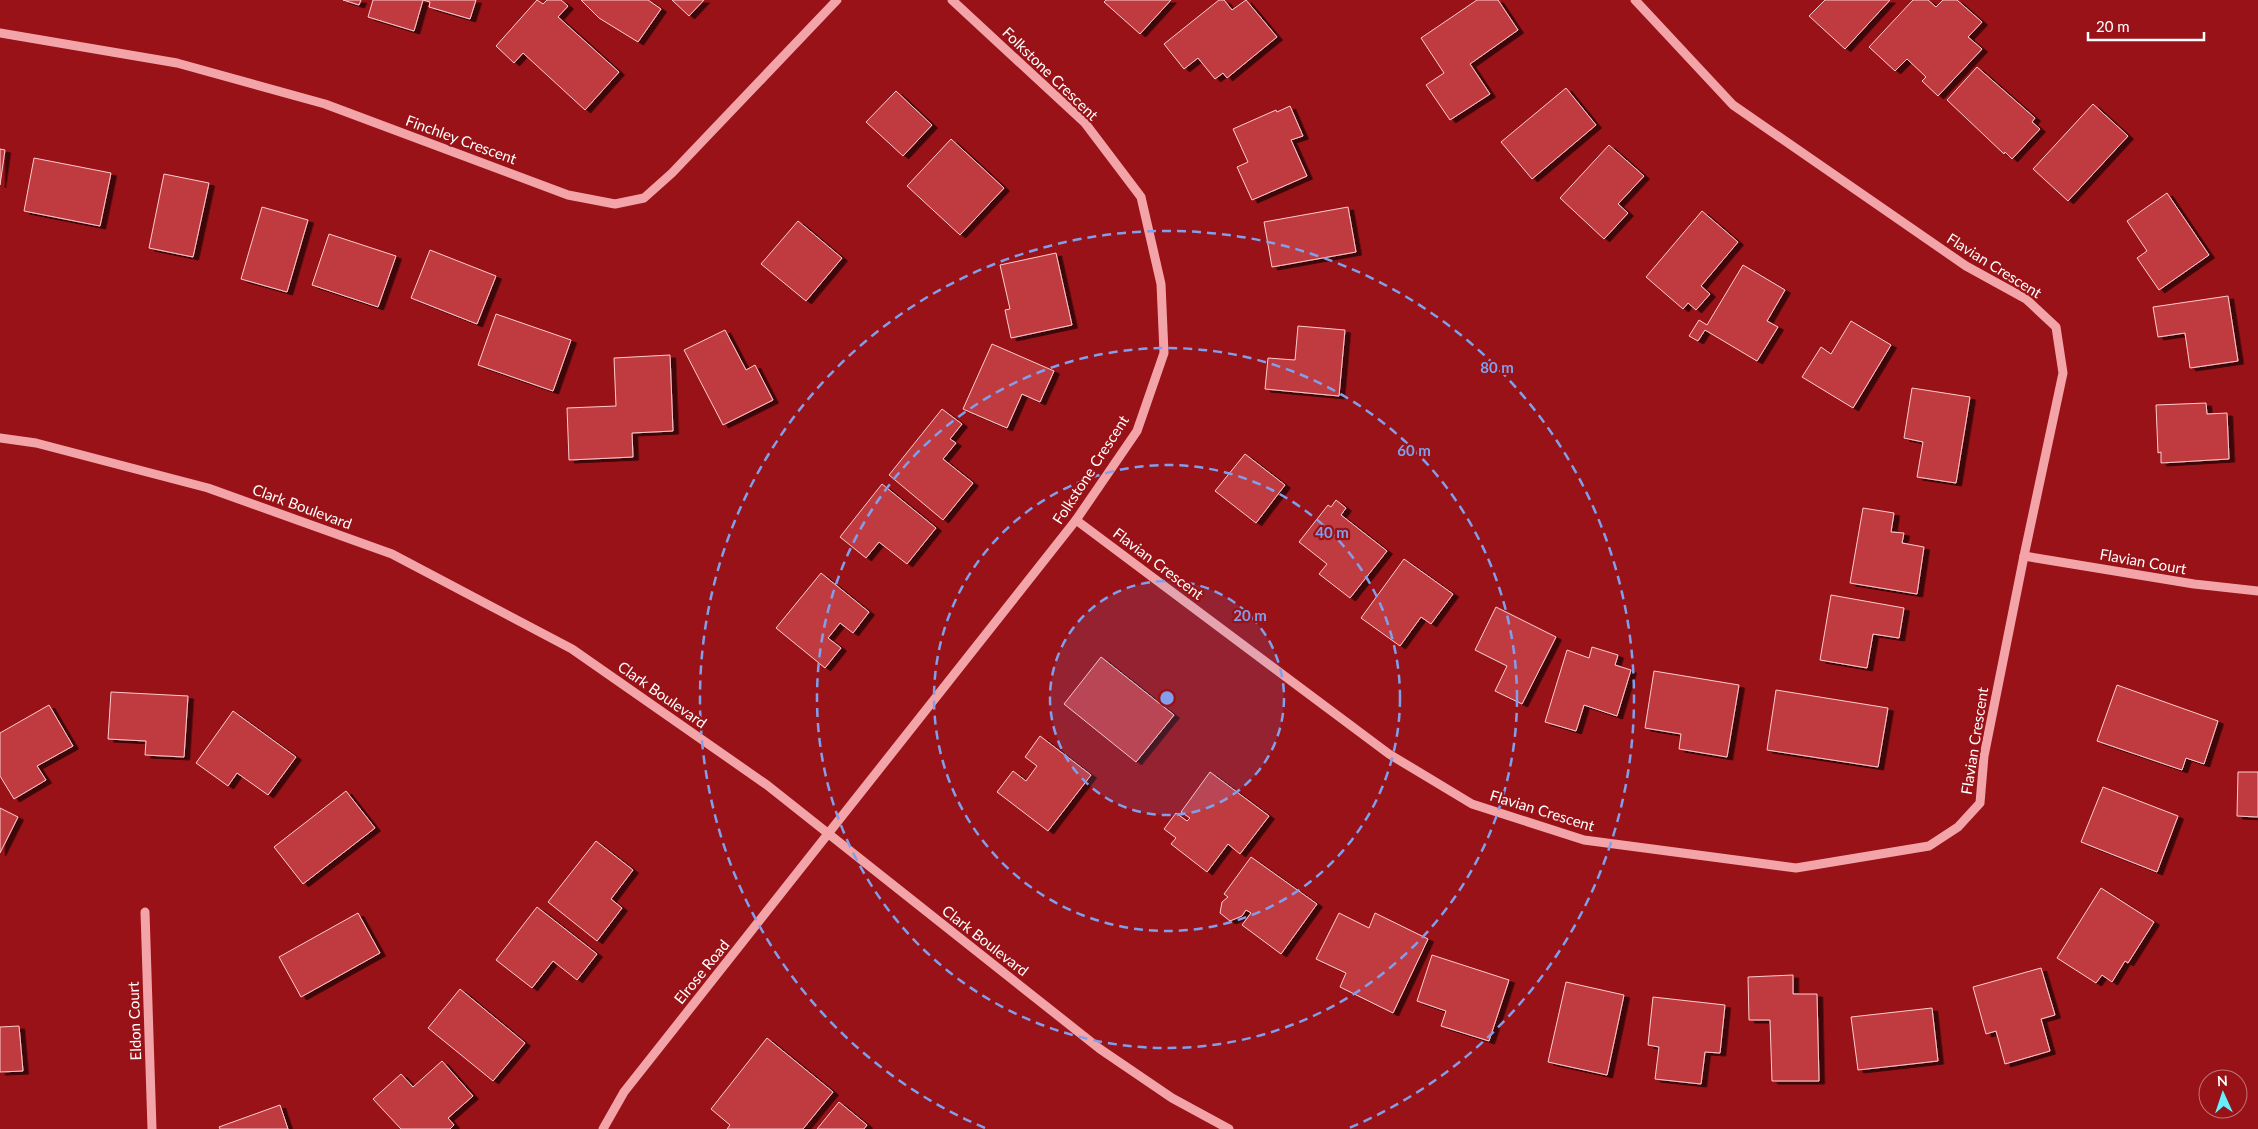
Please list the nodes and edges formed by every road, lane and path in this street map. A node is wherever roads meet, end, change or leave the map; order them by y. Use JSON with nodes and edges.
{"nodes":[{"id":1,"x":837,"y":0,"type":"edge"},
{"id":2,"x":952,"y":0,"type":"edge"},
{"id":3,"x":1635,"y":0,"type":"edge"},
{"id":4,"x":0,"y":34,"type":"edge"},
{"id":5,"x":0,"y":438,"type":"edge"},
{"id":6,"x":1076,"y":520,"type":"junction"},
{"id":7,"x":2024,"y":556,"type":"junction"},
{"id":8,"x":2258,"y":591,"type":"edge"},
{"id":9,"x":828,"y":835,"type":"junction"},
{"id":10,"x":145,"y":912,"type":"dead end"},
{"id":11,"x":152,"y":1129,"type":"edge"},
{"id":12,"x":603,"y":1129,"type":"edge"},
{"id":13,"x":1229,"y":1129,"type":"edge"}],
"edges":[{"from":1,"to":4,"type":"street","name":"Finchley Crescent"},
{"from":2,"to":6,"type":"street","name":"Folkstone Crescent"},
{"from":3,"to":7,"type":"street","name":"Flavian Crescent"},
{"from":5,"to":9,"type":"street","name":"Clark Boulevard"},
{"from":6,"to":7,"type":"street","name":"Flavian Crescent"},
{"from":6,"to":9,"type":"street","name":"Folkstone Crescent"},
{"from":7,"to":8,"type":"street","name":"Flavian Court"},
{"from":9,"to":12,"type":"street","name":"Elrose Road"},
{"from":9,"to":13,"type":"street","name":"Clark Boulevard"},
{"from":10,"to":11,"type":"street","name":"Eldon Court"}]}
